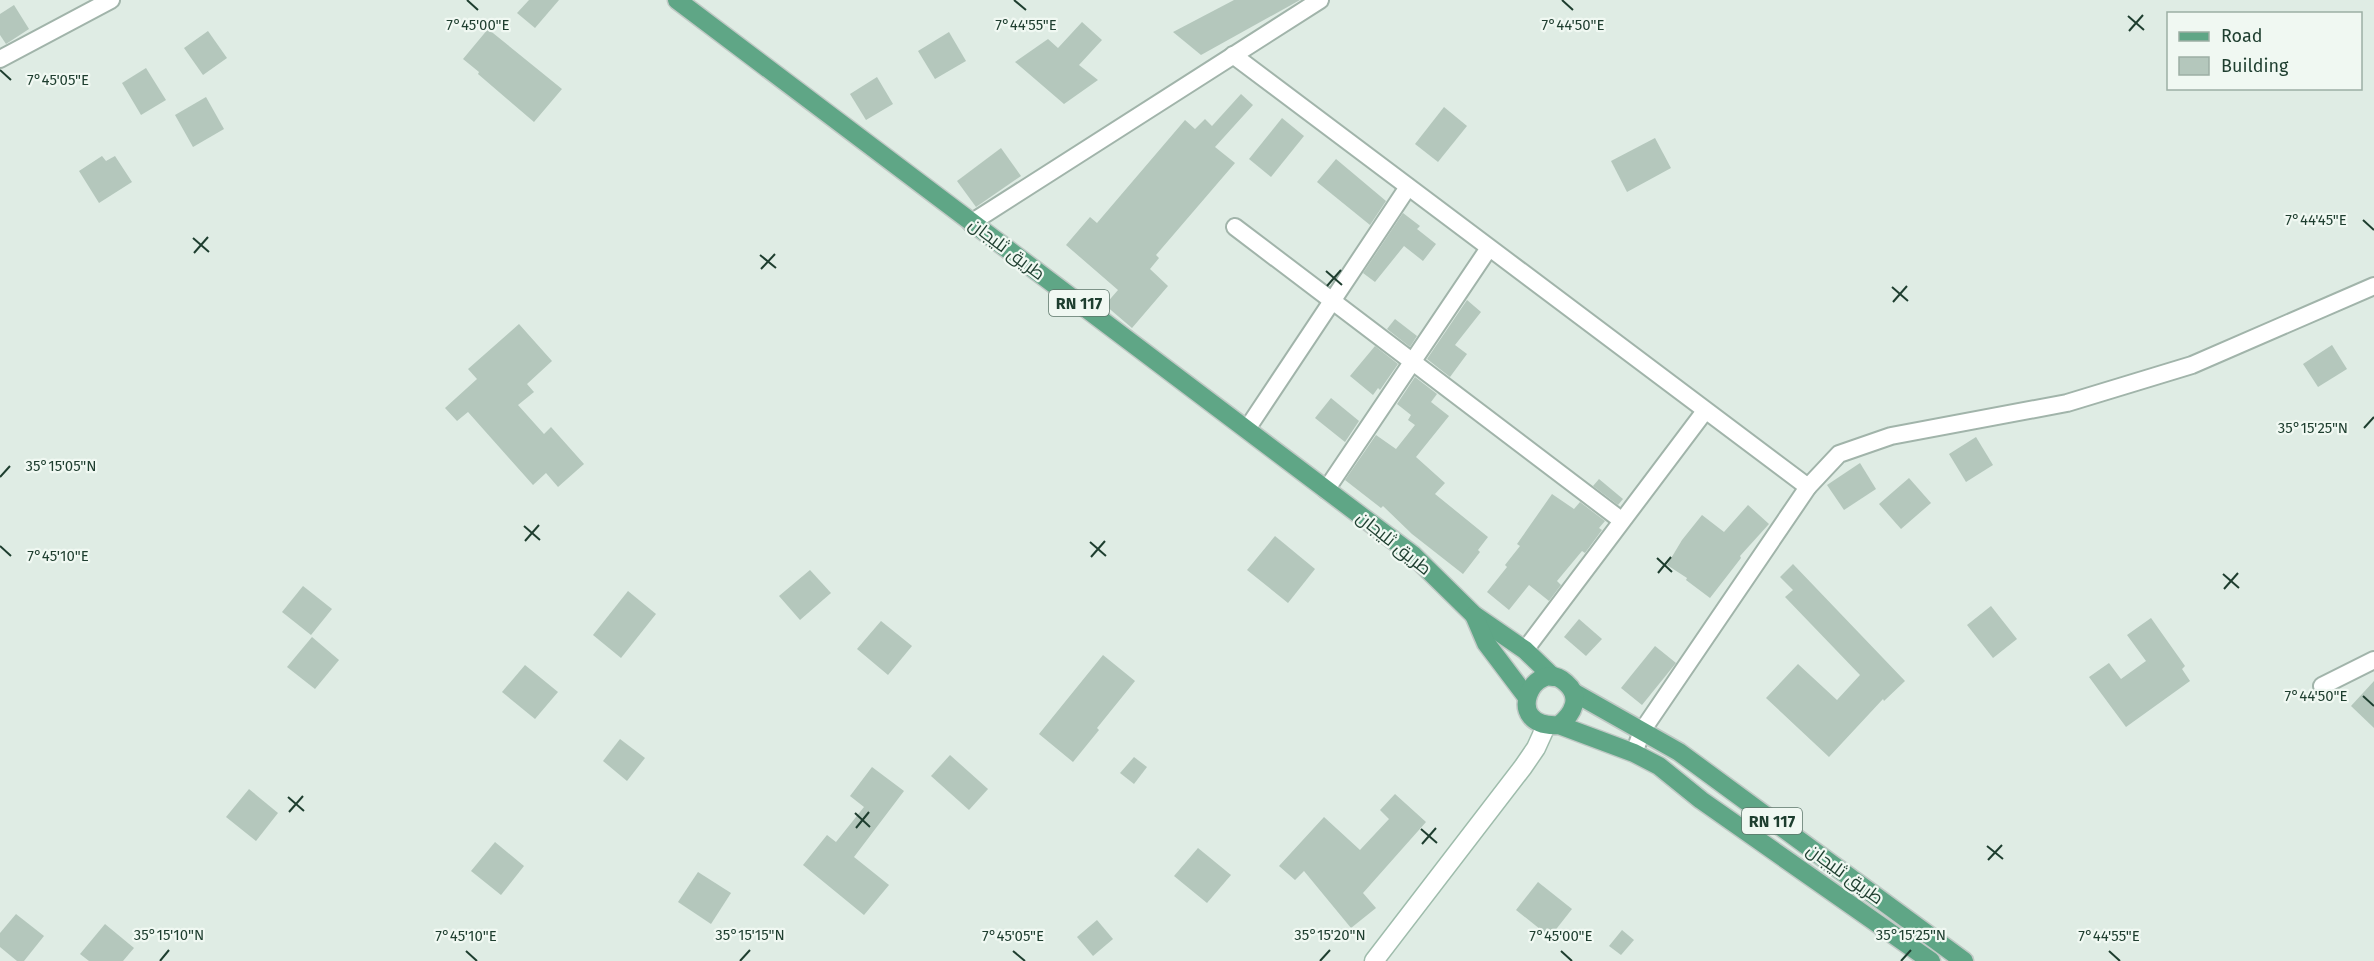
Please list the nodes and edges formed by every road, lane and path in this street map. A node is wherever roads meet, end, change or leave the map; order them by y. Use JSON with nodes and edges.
{"nodes":[{"id":1,"x":111,"y":0,"type":"edge"},
{"id":2,"x":677,"y":0,"type":"edge"},
{"id":3,"x":1320,"y":0,"type":"edge"},
{"id":4,"x":1233,"y":55,"type":"junction"},
{"id":5,"x":0,"y":59,"type":"edge"},
{"id":6,"x":1408,"y":187,"type":"junction"},
{"id":7,"x":971,"y":223,"type":"junction"},
{"id":8,"x":1235,"y":227,"type":"dead end"},
{"id":9,"x":1490,"y":248,"type":"junction"},
{"id":10,"x":2374,"y":286,"type":"edge"},
{"id":11,"x":1332,"y":301,"type":"junction"},
{"id":12,"x":1414,"y":362,"type":"junction"},
{"id":13,"x":1704,"y":411,"type":"junction"},
{"id":14,"x":1247,"y":429,"type":"junction"},
{"id":15,"x":1808,"y":487,"type":"junction"},
{"id":16,"x":1326,"y":490,"type":"junction"},
{"id":17,"x":1621,"y":520,"type":"junction"},
{"id":18,"x":1474,"y":615,"type":"junction"},
{"id":19,"x":1525,"y":650,"type":"junction"},
{"id":20,"x":2374,"y":660,"type":"edge"},
{"id":21,"x":1553,"y":677,"type":"junction"},
{"id":22,"x":2322,"y":686,"type":"dead end"},
{"id":23,"x":1573,"y":692,"type":"junction"},
{"id":24,"x":1526,"y":696,"type":"junction"},
{"id":25,"x":1552,"y":725,"type":"junction"},
{"id":26,"x":1642,"y":731,"type":"junction"},
{"id":27,"x":1634,"y":753,"type":"junction"},
{"id":28,"x":1374,"y":961,"type":"edge"},
{"id":29,"x":1930,"y":961,"type":"edge"},
{"id":30,"x":1964,"y":961,"type":"edge"}],
"edges":[{"from":1,"to":5,"type":"street"},
{"from":2,"to":7,"type":"main road","name":"طريق ثليجان","number":"RN 117"},
{"from":3,"to":4,"type":"street"},
{"from":4,"to":6,"type":"street"},
{"from":4,"to":7,"type":"street"},
{"from":6,"to":9,"type":"street"},
{"from":6,"to":11,"type":"street"},
{"from":7,"to":14,"type":"main road","name":"طريق ثليجان","number":"RN 117"},
{"from":8,"to":11,"type":"street"},
{"from":9,"to":12,"type":"street"},
{"from":9,"to":13,"type":"street"},
{"from":10,"to":15,"type":"street"},
{"from":11,"to":12,"type":"street"},
{"from":11,"to":14,"type":"street"},
{"from":12,"to":16,"type":"street"},
{"from":12,"to":17,"type":"street"},
{"from":13,"to":15,"type":"street"},
{"from":13,"to":17,"type":"street"},
{"from":14,"to":16,"type":"main road","name":"طريق ثليجان","number":"RN 117"},
{"from":15,"to":26,"type":"street"},
{"from":16,"to":18,"type":"main road","name":"طريق ثليجان","number":"RN 117"},
{"from":17,"to":19,"type":"street"},
{"from":18,"to":19,"type":"main road","name":"طريق ثليجان","number":"RN 117"},
{"from":18,"to":24,"type":"main road","name":"طريق ثليجان","number":"RN 117"},
{"from":19,"to":21,"type":"main road","name":"طريق ثليجان","number":"RN 117"},
{"from":20,"to":22,"type":"street"},
{"from":21,"to":23,"type":"main road"},
{"from":21,"to":24,"type":"main road"},
{"from":23,"to":25,"type":"main road"},
{"from":23,"to":26,"type":"main road","name":"طريق ثليجان","number":"RN 117"},
{"from":24,"to":25,"type":"main road"},
{"from":25,"to":27,"type":"main road","name":"طريق ثليجان","number":"RN 117"},
{"from":25,"to":28,"type":"main road"},
{"from":26,"to":27,"type":"street"},
{"from":26,"to":30,"type":"main road","name":"طريق ثليجان","number":"RN 117"},
{"from":27,"to":29,"type":"main road","name":"طريق ثليجان","number":"RN 117"}]}
